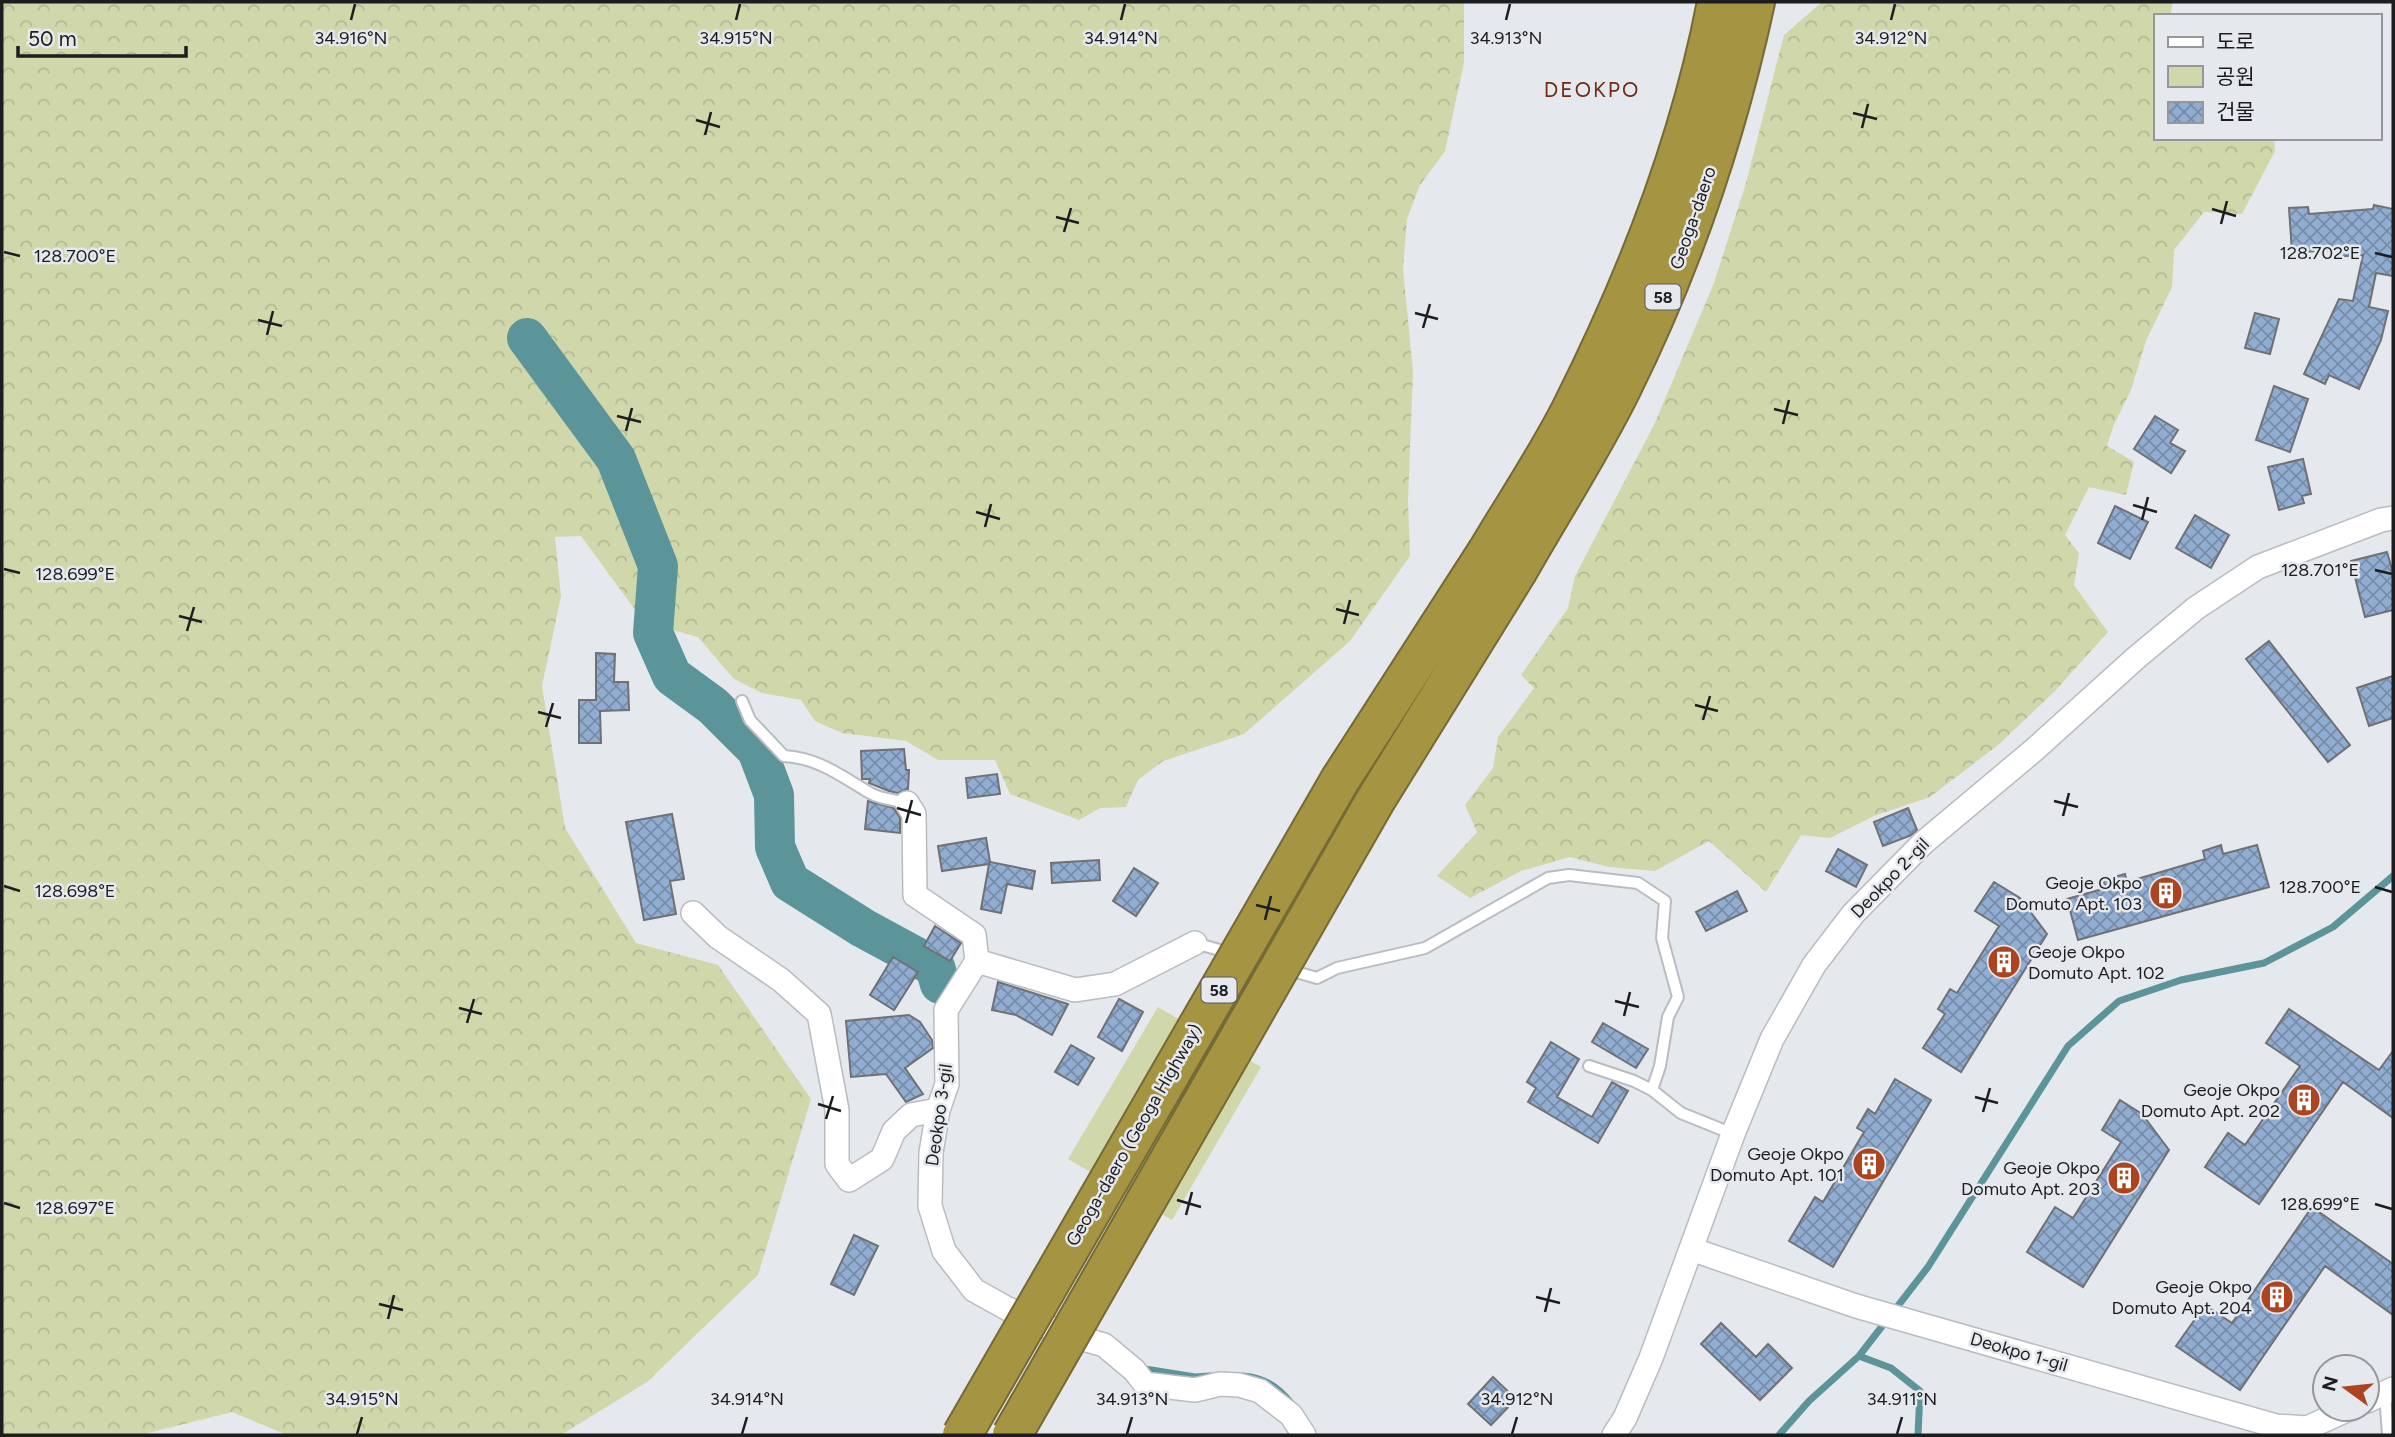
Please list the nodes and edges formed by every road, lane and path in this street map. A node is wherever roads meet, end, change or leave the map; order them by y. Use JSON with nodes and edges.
{"nodes":[{"id":1,"x":1717,"y":2,"type":"edge"},
{"id":2,"x":1755,"y":2,"type":"edge"},
{"id":3,"x":2393,"y":518,"type":"edge"},
{"id":4,"x":1503,"y":561,"type":"junction"},
{"id":5,"x":742,"y":701,"type":"dead end"},
{"id":6,"x":907,"y":803,"type":"joint"},
{"id":7,"x":694,"y":913,"type":"dead end"},
{"id":8,"x":1195,"y":943,"type":"joint"},
{"id":9,"x":977,"y":961,"type":"junction"},
{"id":10,"x":1589,"y":1066,"type":"dead end"},
{"id":11,"x":1652,"y":1090,"type":"junction"},
{"id":12,"x":938,"y":1110,"type":"junction"},
{"id":13,"x":1733,"y":1134,"type":"junction"},
{"id":14,"x":1691,"y":1249,"type":"junction"},
{"id":15,"x":2382,"y":1394,"type":"edge"},
{"id":16,"x":2318,"y":1423,"type":"edge"},
{"id":17,"x":2277,"y":1431,"type":"edge"},
{"id":18,"x":962,"y":1435,"type":"edge"},
{"id":19,"x":1012,"y":1435,"type":"edge"},
{"id":20,"x":1304,"y":1435,"type":"edge"},
{"id":21,"x":1614,"y":1435,"type":"edge"},
{"id":22,"x":2389,"y":1435,"type":"edge"}],
"edges":[{"from":1,"to":4,"type":"highway","name":"Geoga-daero","number":"58"},
{"from":2,"to":4,"type":"highway","name":"Geoga-daero","number":"58"},
{"from":3,"to":13,"type":"street","name":"Deokpo 2-gil"},
{"from":4,"to":18,"type":"highway","name":"Geoga-daero (Geoga Highway)","number":"58","bridge":true},
{"from":4,"to":19,"type":"highway","number":"58","bridge":true},
{"from":5,"to":6,"type":"lane"},
{"from":6,"to":9,"type":"street"},
{"from":7,"to":12,"type":"street"},
{"from":8,"to":9,"type":"street"},
{"from":8,"to":11,"type":"lane"},
{"from":9,"to":12,"type":"street","name":"Deokpo 3-gil"},
{"from":10,"to":11,"type":"lane"},
{"from":11,"to":13,"type":"lane"},
{"from":12,"to":20,"type":"street","name":"Deokpo 3-gil"},
{"from":13,"to":14,"type":"street","name":"Deokpo 2-gil"},
{"from":14,"to":17,"type":"street","name":"Deokpo 1-gil"},
{"from":14,"to":21,"type":"street","name":"Deokpo 2-gil"},
{"from":15,"to":22,"type":"lane"},
{"from":16,"to":17,"type":"street","name":"Deokpo 1-gil"}]}
